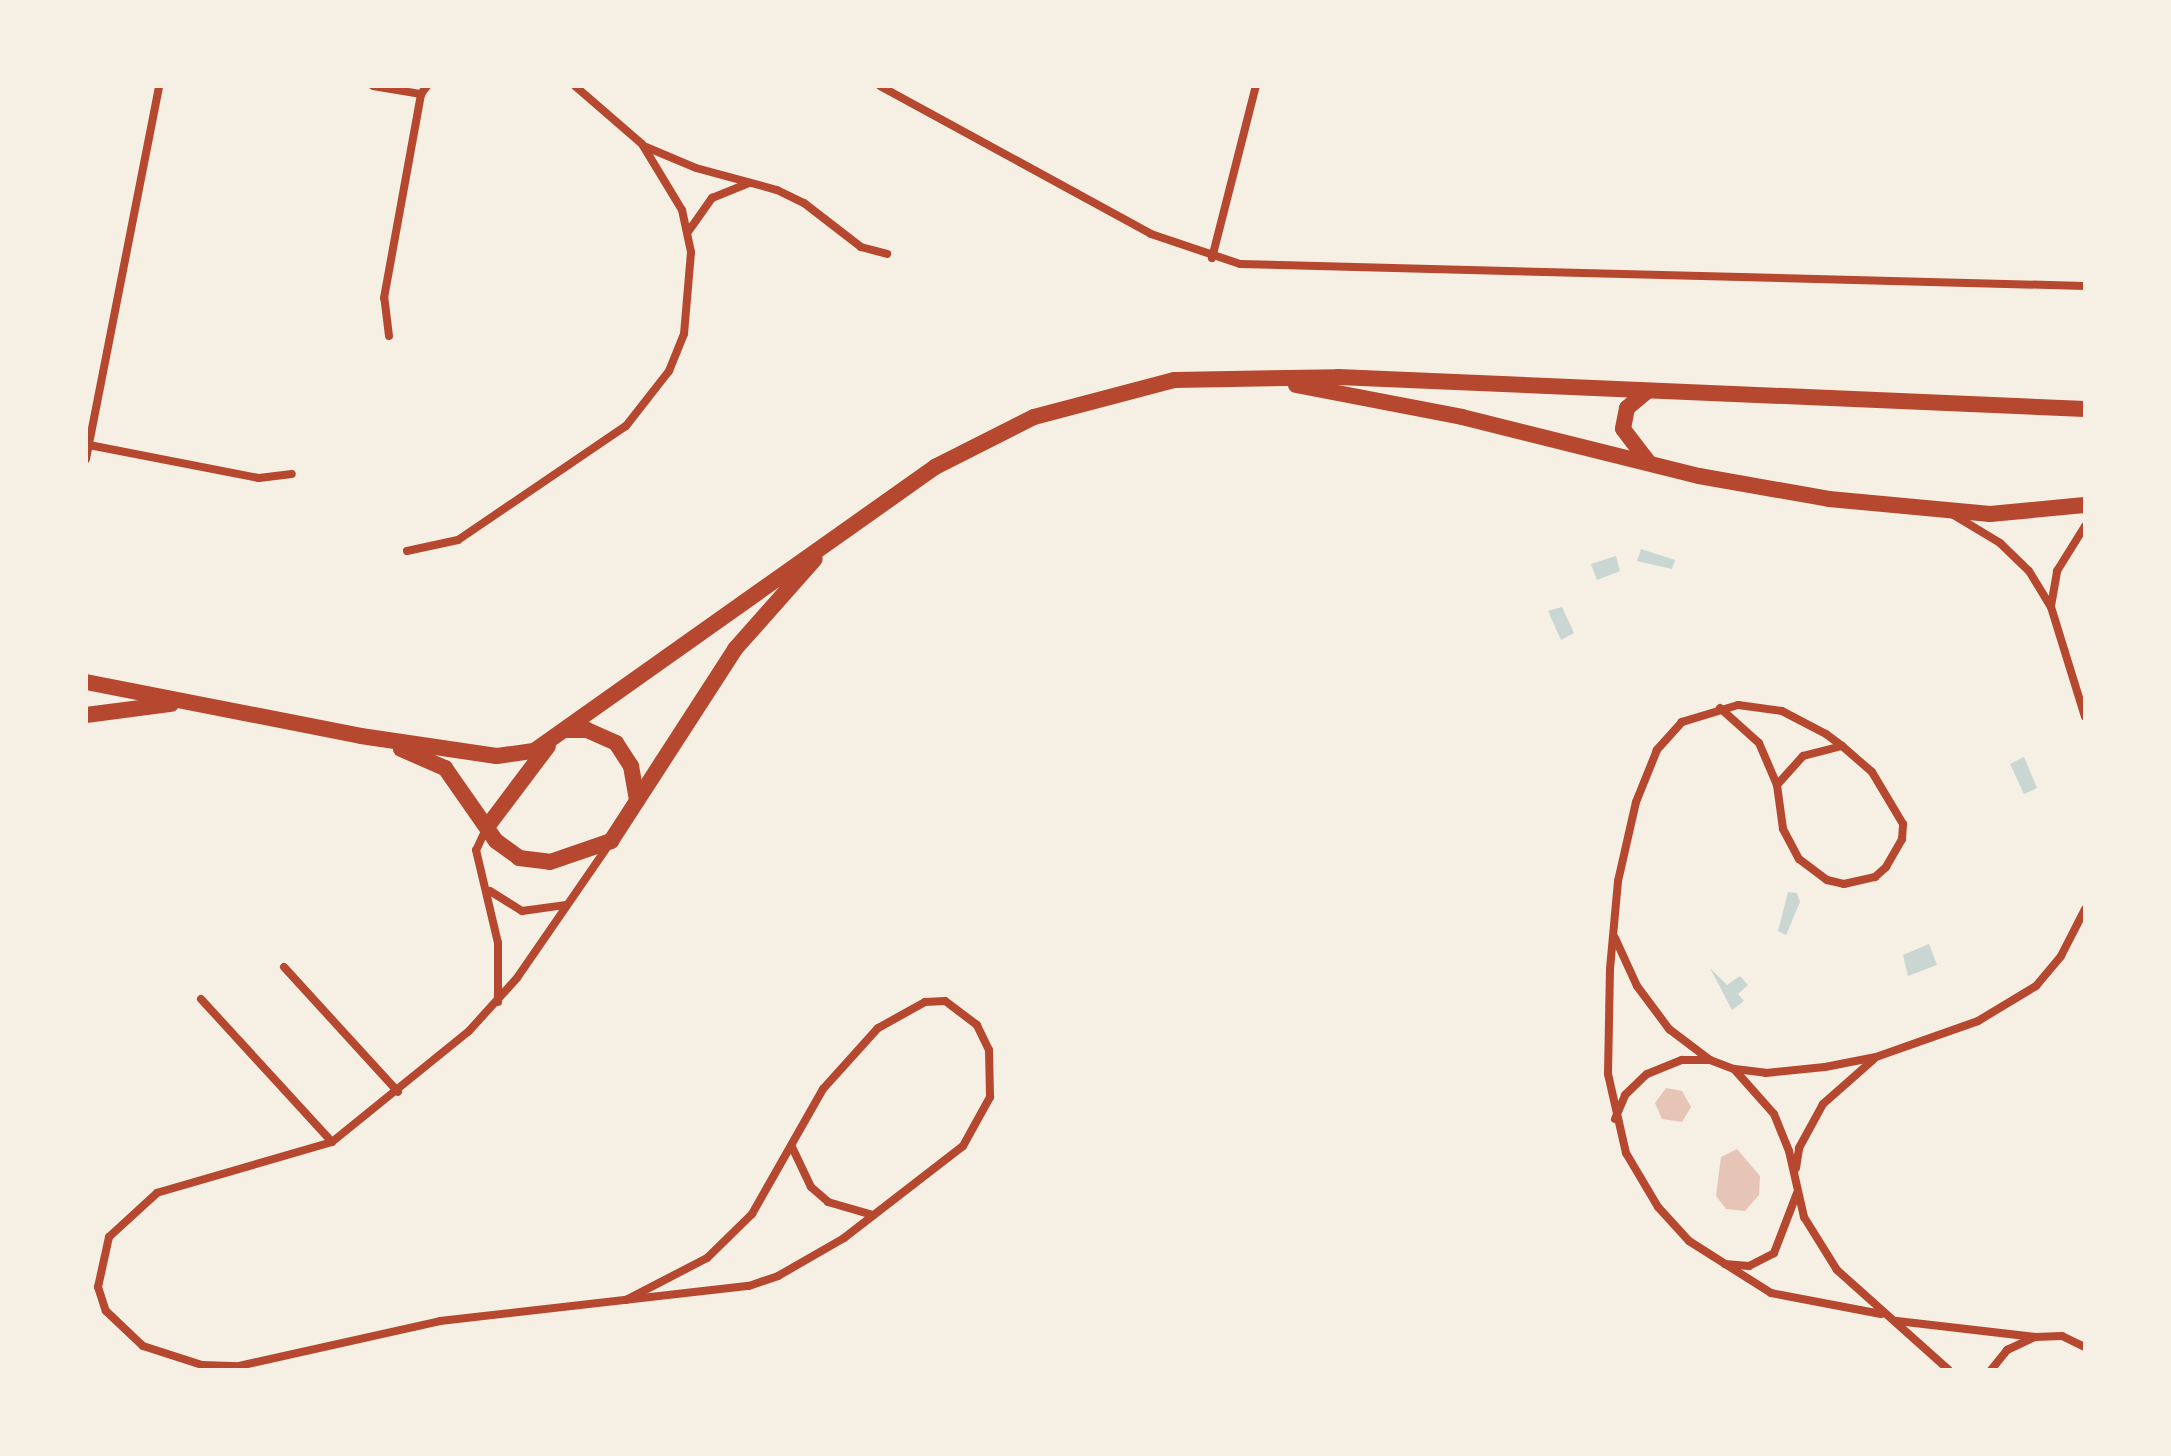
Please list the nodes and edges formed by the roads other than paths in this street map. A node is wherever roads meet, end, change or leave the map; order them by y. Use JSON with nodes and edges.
{"nodes":[{"id":1,"x":159,"y":86,"type":"edge"},
{"id":2,"x":373,"y":86,"type":"edge"},
{"id":3,"x":575,"y":86,"type":"edge"},
{"id":4,"x":880,"y":86,"type":"edge"},
{"id":5,"x":1256,"y":86,"type":"edge"},
{"id":6,"x":424,"y":90,"type":"edge"},
{"id":7,"x":642,"y":144,"type":"junction"},
{"id":8,"x":751,"y":183,"type":"junction"},
{"id":9,"x":688,"y":233,"type":"junction"},
{"id":10,"x":887,"y":254,"type":"dead end"},
{"id":11,"x":1212,"y":258,"type":"junction"},
{"id":12,"x":2085,"y":286,"type":"edge"},
{"id":13,"x":389,"y":336,"type":"dead end"},
{"id":14,"x":1258,"y":378,"type":"junction"},
{"id":15,"x":1646,"y":392,"type":"junction"},
{"id":16,"x":2085,"y":409,"type":"edge"},
{"id":17,"x":89,"y":445,"type":"junction"},
{"id":18,"x":86,"y":459,"type":"edge"},
{"id":19,"x":1651,"y":465,"type":"junction"},
{"id":20,"x":292,"y":474,"type":"dead end"},
{"id":21,"x":2085,"y":505,"type":"edge"},
{"id":22,"x":1944,"y":510,"type":"junction"},
{"id":23,"x":2085,"y":526,"type":"edge"},
{"id":24,"x":836,"y":537,"type":"junction"},
{"id":25,"x":407,"y":551,"type":"dead end"},
{"id":26,"x":2051,"y":607,"type":"junction"},
{"id":27,"x":86,"y":682,"type":"edge"},
{"id":28,"x":192,"y":703,"type":"junction"},
{"id":29,"x":1720,"y":707,"type":"junction"},
{"id":30,"x":86,"y":715,"type":"edge"},
{"id":31,"x":2085,"y":717,"type":"edge"},
{"id":32,"x":560,"y":734,"type":"junction"},
{"id":33,"x":361,"y":736,"type":"junction"},
{"id":34,"x":1842,"y":746,"type":"junction"},
{"id":35,"x":1777,"y":785,"type":"junction"},
{"id":36,"x":637,"y":800,"type":"junction"},
{"id":37,"x":487,"y":827,"type":"junction"},
{"id":38,"x":611,"y":841,"type":"junction"},
{"id":39,"x":487,"y":888,"type":"junction"},
{"id":40,"x":566,"y":905,"type":"junction"},
{"id":41,"x":2085,"y":909,"type":"edge"},
{"id":42,"x":1614,"y":938,"type":"junction"},
{"id":43,"x":284,"y":967,"type":"dead end"},
{"id":44,"x":201,"y":999,"type":"dead end"},
{"id":45,"x":498,"y":1002,"type":"junction"},
{"id":46,"x":1876,"y":1057,"type":"junction"},
{"id":47,"x":1710,"y":1060,"type":"junction"},
{"id":48,"x":1734,"y":1069,"type":"junction"},
{"id":49,"x":398,"y":1092,"type":"junction"},
{"id":50,"x":1615,"y":1120,"type":"junction"},
{"id":51,"x":332,"y":1142,"type":"junction"},
{"id":52,"x":792,"y":1147,"type":"junction"},
{"id":53,"x":1794,"y":1169,"type":"junction"},
{"id":54,"x":1797,"y":1192,"type":"junction"},
{"id":55,"x":873,"y":1215,"type":"junction"},
{"id":56,"x":1720,"y":1264,"type":"junction"},
{"id":57,"x":626,"y":1300,"type":"junction"},
{"id":58,"x":1881,"y":1314,"type":"junction"},
{"id":59,"x":1892,"y":1320,"type":"junction"},
{"id":60,"x":2035,"y":1337,"type":"junction"},
{"id":61,"x":2085,"y":1337,"type":"edge"},
{"id":62,"x":2072,"y":1339,"type":"junction"},
{"id":63,"x":2085,"y":1347,"type":"edge"},
{"id":64,"x":1949,"y":1370,"type":"edge"},
{"id":65,"x":1991,"y":1370,"type":"edge"}],
"edges":[{"from":1,"to":17,"type":"street"},
{"from":2,"to":6,"type":"street"},
{"from":3,"to":7,"type":"street"},
{"from":4,"to":11,"type":"street"},
{"from":5,"to":11,"type":"street"},
{"from":6,"to":13,"type":"street"},
{"from":7,"to":8,"type":"street"},
{"from":7,"to":9,"type":"street"},
{"from":8,"to":9,"type":"street"},
{"from":8,"to":10,"type":"street"},
{"from":9,"to":25,"type":"street"},
{"from":11,"to":12,"type":"street"},
{"from":14,"to":15,"type":"main road"},
{"from":14,"to":19,"type":"main road"},
{"from":14,"to":24,"type":"main road"},
{"from":15,"to":16,"type":"main road"},
{"from":15,"to":19,"type":"main road"},
{"from":17,"to":18,"type":"street"},
{"from":17,"to":20,"type":"street"},
{"from":19,"to":22,"type":"main road"},
{"from":21,"to":22,"type":"main road"},
{"from":22,"to":26,"type":"street"},
{"from":23,"to":26,"type":"street"},
{"from":24,"to":32,"type":"main road"},
{"from":24,"to":36,"type":"main road"},
{"from":26,"to":31,"type":"street"},
{"from":27,"to":28,"type":"main road"},
{"from":28,"to":30,"type":"main road"},
{"from":28,"to":33,"type":"main road"},
{"from":29,"to":34,"type":"street"},
{"from":29,"to":35,"type":"street"},
{"from":29,"to":42,"type":"street"},
{"from":32,"to":33,"type":"main road"},
{"from":32,"to":36,"type":"main road"},
{"from":32,"to":37,"type":"main road"},
{"from":33,"to":37,"type":"main road"},
{"from":34,"to":35,"type":"street"},
{"from":34,"to":35,"type":"street"},
{"from":36,"to":38,"type":"main road"},
{"from":37,"to":38,"type":"main road"},
{"from":37,"to":39,"type":"street"},
{"from":38,"to":40,"type":"street"},
{"from":39,"to":40,"type":"street"},
{"from":39,"to":45,"type":"street"},
{"from":40,"to":45,"type":"street"},
{"from":41,"to":46,"type":"street"},
{"from":42,"to":47,"type":"street"},
{"from":42,"to":50,"type":"street"},
{"from":43,"to":49,"type":"street"},
{"from":44,"to":51,"type":"street"},
{"from":45,"to":49,"type":"street"},
{"from":46,"to":48,"type":"street"},
{"from":46,"to":53,"type":"street"},
{"from":47,"to":48,"type":"street"},
{"from":47,"to":50,"type":"street"},
{"from":48,"to":53,"type":"street"},
{"from":49,"to":51,"type":"street"},
{"from":50,"to":56,"type":"street"},
{"from":51,"to":57,"type":"street"},
{"from":52,"to":55,"type":"street"},
{"from":52,"to":55,"type":"street"},
{"from":52,"to":57,"type":"street"},
{"from":53,"to":54,"type":"street"},
{"from":54,"to":56,"type":"street"},
{"from":54,"to":58,"type":"street"},
{"from":55,"to":57,"type":"street"},
{"from":56,"to":58,"type":"street"},
{"from":58,"to":59,"type":"street"},
{"from":59,"to":60,"type":"street"},
{"from":59,"to":64,"type":"street"},
{"from":60,"to":62,"type":"street"},
{"from":60,"to":65,"type":"street"},
{"from":61,"to":62,"type":"street"},
{"from":62,"to":63,"type":"street"}]}
